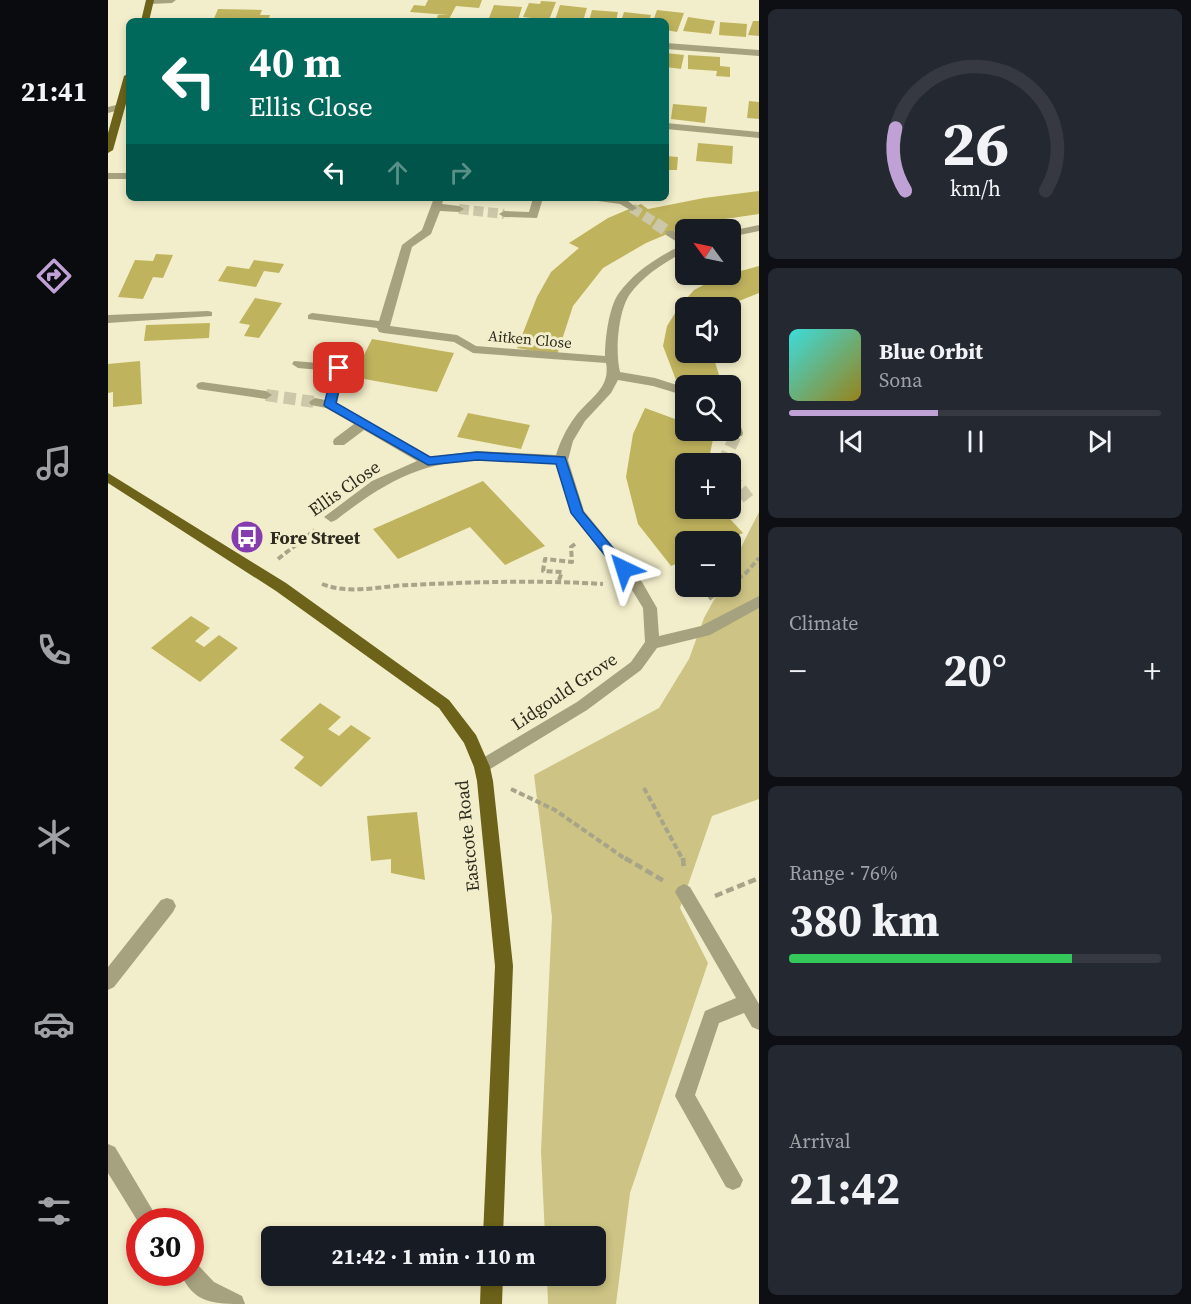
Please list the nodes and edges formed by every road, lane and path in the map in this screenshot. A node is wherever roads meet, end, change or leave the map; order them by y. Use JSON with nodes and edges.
{"nodes":[{"id":1,"x":150,"y":0,"type":"edge"},
{"id":2,"x":172,"y":0,"type":"edge"},
{"id":3,"x":146,"y":18,"type":"edge"},
{"id":4,"x":669,"y":46,"type":"edge"},
{"id":5,"x":759,"y":53,"type":"edge"},
{"id":6,"x":126,"y":86,"type":"edge"},
{"id":7,"x":120,"y":107,"type":"junction"},
{"id":8,"x":108,"y":110,"type":"edge"},
{"id":9,"x":669,"y":126,"type":"edge"},
{"id":10,"x":759,"y":135,"type":"edge"},
{"id":11,"x":108,"y":150,"type":"edge"},
{"id":12,"x":108,"y":176,"type":"edge"},
{"id":13,"x":126,"y":176,"type":"edge"},
{"id":14,"x":536,"y":201,"type":"edge"},
{"id":15,"x":623,"y":201,"type":"edge"},
{"id":16,"x":437,"y":203,"type":"edge"},
{"id":17,"x":632,"y":208,"type":"tunnel mouth"},
{"id":18,"x":459,"y":209,"type":"tunnel mouth"},
{"id":19,"x":504,"y":214,"type":"tunnel mouth"},
{"id":20,"x":759,"y":228,"type":"edge"},
{"id":21,"x":741,"y":232,"type":"edge"},
{"id":22,"x":670,"y":233,"type":"tunnel mouth"},
{"id":23,"x":675,"y":237,"type":"edge"},
{"id":24,"x":675,"y":251,"type":"edge"},
{"id":25,"x":208,"y":314,"type":"dead end"},
{"id":26,"x":312,"y":317,"type":"dead end"},
{"id":27,"x":108,"y":319,"type":"edge"},
{"id":28,"x":384,"y":325,"type":"junction"},
{"id":29,"x":611,"y":360,"type":"junction"},
{"id":30,"x":298,"y":364,"type":"dead end"},
{"id":31,"x":615,"y":375,"type":"junction"},
{"id":32,"x":202,"y":386,"type":"dead end"},
{"id":33,"x":675,"y":388,"type":"edge"},
{"id":34,"x":266,"y":395,"type":"tunnel mouth"},
{"id":35,"x":315,"y":402,"type":"tunnel mouth"},
{"id":36,"x":330,"y":405,"type":"junction"},
{"id":37,"x":364,"y":423,"type":"junction"},
{"id":38,"x":339,"y":442,"type":"dead end"},
{"id":39,"x":561,"y":460,"type":"junction"},
{"id":40,"x":428,"y":461,"type":"junction"},
{"id":41,"x":108,"y":477,"type":"edge"},
{"id":42,"x":331,"y":517,"type":"joint"},
{"id":43,"x":594,"y":534,"type":"junction"},
{"id":44,"x":759,"y":558,"type":"edge"},
{"id":45,"x":285,"y":564,"type":"dead end"},
{"id":46,"x":741,"y":577,"type":"edge"},
{"id":47,"x":559,"y":580,"type":"junction"},
{"id":48,"x":318,"y":582,"type":"dead end"},
{"id":49,"x":637,"y":586,"type":"junction"},
{"id":50,"x":759,"y":601,"type":"edge"},
{"id":51,"x":652,"y":643,"type":"junction"},
{"id":52,"x":483,"y":771,"type":"junction"},
{"id":53,"x":644,"y":788,"type":"dead end"},
{"id":54,"x":759,"y":878,"type":"edge"},
{"id":55,"x":688,"y":899,"type":"junction"},
{"id":56,"x":167,"y":906,"type":"dead end"},
{"id":57,"x":108,"y":981,"type":"edge"},
{"id":58,"x":748,"y":1002,"type":"junction"},
{"id":59,"x":759,"y":1021,"type":"edge"},
{"id":60,"x":108,"y":1154,"type":"edge"},
{"id":61,"x":732,"y":1180,"type":"dead end"},
{"id":62,"x":141,"y":1208,"type":"edge"},
{"id":63,"x":493,"y":1226,"type":"edge"},
{"id":64,"x":203,"y":1286,"type":"edge"},
{"id":65,"x":492,"y":1286,"type":"edge"},
{"id":66,"x":234,"y":1304,"type":"edge"},
{"id":67,"x":491,"y":1304,"type":"edge"}],
"edges":[{"from":1,"to":2,"type":"street"},
{"from":1,"to":3,"type":"main road"},
{"from":4,"to":5,"type":"street"},
{"from":6,"to":7,"type":"main road"},
{"from":7,"to":8,"type":"street"},
{"from":7,"to":11,"type":"main road"},
{"from":9,"to":10,"type":"street"},
{"from":12,"to":13,"type":"street"},
{"from":14,"to":19,"type":"street"},
{"from":15,"to":17,"type":"street"},
{"from":16,"to":18,"type":"street"},
{"from":16,"to":28,"type":"street"},
{"from":20,"to":21,"type":"street"},
{"from":22,"to":23,"type":"street"},
{"from":24,"to":29,"type":"street"},
{"from":25,"to":27,"type":"street"},
{"from":26,"to":28,"type":"street","name":"Aitken Close"},
{"from":28,"to":29,"type":"street","name":"Aitken Close"},
{"from":29,"to":31,"type":"street"},
{"from":30,"to":36,"type":"street"},
{"from":31,"to":33,"type":"street"},
{"from":31,"to":39,"type":"street"},
{"from":32,"to":34,"type":"street"},
{"from":35,"to":36,"type":"street","name":"Ellis Close"},
{"from":36,"to":37,"type":"street","name":"Ellis Close"},
{"from":37,"to":38,"type":"street"},
{"from":37,"to":40,"type":"street","name":"Ellis Close"},
{"from":39,"to":40,"type":"street","name":"Ellis Close"},
{"from":39,"to":43,"type":"street"},
{"from":40,"to":42,"type":"street","name":"Ellis Close"},
{"from":41,"to":52,"type":"main road","name":"Eastcote Road"},
{"from":42,"to":45,"type":"path","name":"Ellis Close"},
{"from":43,"to":47,"type":"path"},
{"from":43,"to":49,"type":"street"},
{"from":44,"to":46,"type":"path"},
{"from":47,"to":48,"type":"path"},
{"from":47,"to":49,"type":"path"},
{"from":49,"to":51,"type":"street"},
{"from":50,"to":51,"type":"street"},
{"from":51,"to":52,"type":"street","name":"Lidgould Grove"},
{"from":52,"to":55,"type":"path"},
{"from":52,"to":63,"type":"main road","name":"Eastcote Road"},
{"from":53,"to":55,"type":"path"},
{"from":54,"to":55,"type":"path"},
{"from":55,"to":58,"type":"street"},
{"from":56,"to":57,"type":"street"},
{"from":58,"to":59,"type":"street"},
{"from":58,"to":61,"type":"street"},
{"from":60,"to":62,"type":"street"},
{"from":64,"to":66,"type":"street"},
{"from":65,"to":67,"type":"main road"}]}
